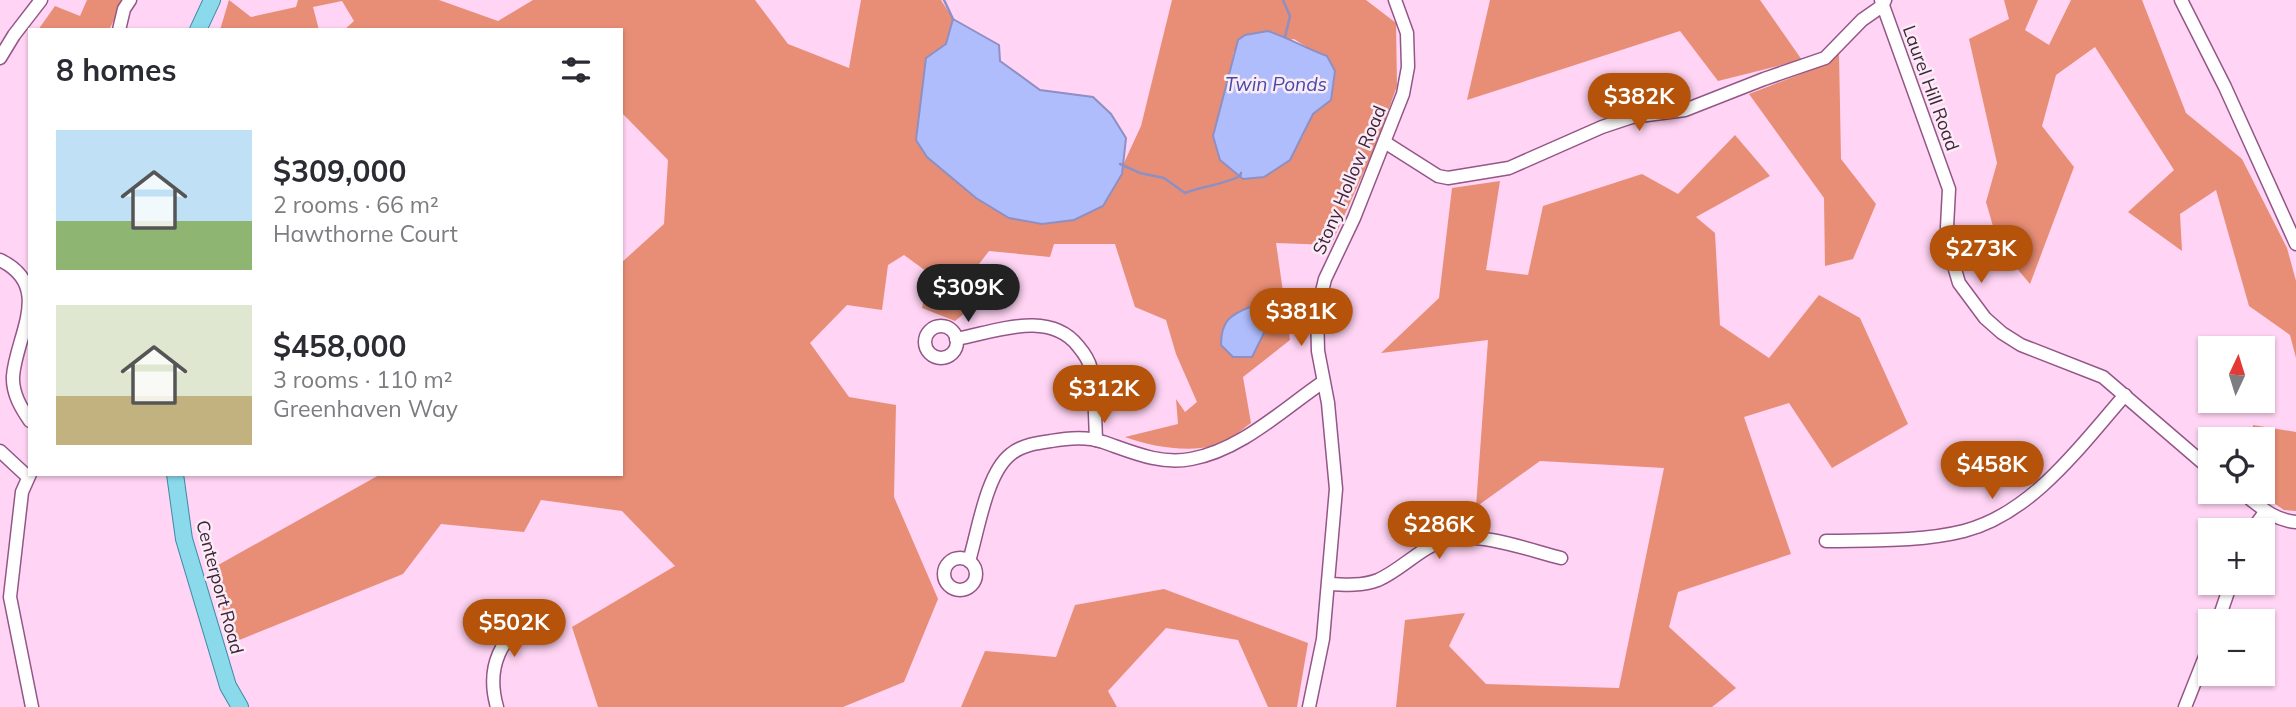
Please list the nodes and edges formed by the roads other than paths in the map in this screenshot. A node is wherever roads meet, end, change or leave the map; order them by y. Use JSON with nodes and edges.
{"nodes":[{"id":1,"x":41,"y":0,"type":"edge"},
{"id":2,"x":130,"y":0,"type":"edge"},
{"id":3,"x":212,"y":0,"type":"edge"},
{"id":4,"x":1395,"y":0,"type":"edge"},
{"id":5,"x":2181,"y":0,"type":"edge"},
{"id":6,"x":1883,"y":2,"type":"edge"},
{"id":7,"x":119,"y":28,"type":"edge"},
{"id":8,"x":199,"y":28,"type":"edge"},
{"id":9,"x":0,"y":58,"type":"edge"},
{"id":10,"x":1386,"y":143,"type":"junction"},
{"id":11,"x":2296,"y":244,"type":"edge"},
{"id":12,"x":0,"y":260,"type":"edge"},
{"id":13,"x":28,"y":295,"type":"edge"},
{"id":14,"x":28,"y":318,"type":"edge"},
{"id":15,"x":957,"y":339,"type":"dead end"},
{"id":16,"x":1323,"y":382,"type":"junction"},
{"id":17,"x":2125,"y":395,"type":"junction"},
{"id":18,"x":28,"y":417,"type":"edge"},
{"id":19,"x":1097,"y":440,"type":"junction"},
{"id":20,"x":0,"y":451,"type":"edge"},
{"id":21,"x":2198,"y":459,"type":"edge"},
{"id":22,"x":28,"y":475,"type":"edge"},
{"id":23,"x":29,"y":476,"type":"edge"},
{"id":24,"x":175,"y":476,"type":"edge"},
{"id":25,"x":2255,"y":504,"type":"edge"},
{"id":26,"x":2264,"y":512,"type":"junction"},
{"id":27,"x":2260,"y":518,"type":"edge"},
{"id":28,"x":2296,"y":522,"type":"edge"},
{"id":29,"x":1826,"y":541,"type":"dead end"},
{"id":30,"x":1561,"y":558,"type":"dead end"},
{"id":31,"x":969,"y":561,"type":"dead end"},
{"id":32,"x":1329,"y":584,"type":"junction"},
{"id":33,"x":5,"y":598,"type":"edge"},
{"id":34,"x":533,"y":612,"type":"dead end"},
{"id":35,"x":2198,"y":674,"type":"edge"},
{"id":36,"x":32,"y":707,"type":"edge"},
{"id":37,"x":240,"y":707,"type":"edge"},
{"id":38,"x":497,"y":707,"type":"edge"},
{"id":39,"x":1309,"y":707,"type":"edge"},
{"id":40,"x":2185,"y":707,"type":"edge"}],
"edges":[{"from":1,"to":9,"type":"street"},
{"from":2,"to":7,"type":"street"},
{"from":3,"to":8,"type":"main road"},
{"from":4,"to":10,"type":"street","name":"Stony Hollow Road"},
{"from":5,"to":11,"type":"street"},
{"from":6,"to":10,"type":"street","name":"Laurel Hill Road"},
{"from":6,"to":17,"type":"street","name":"Laurel Hill Road"},
{"from":10,"to":16,"type":"street","name":"Stony Hollow Road"},
{"from":12,"to":13,"type":"street"},
{"from":14,"to":18,"type":"street"},
{"from":15,"to":19,"type":"street"},
{"from":16,"to":19,"type":"street"},
{"from":16,"to":32,"type":"street","name":"Stony Hollow Road"},
{"from":17,"to":21,"type":"street","name":"Laurel Hill Road"},
{"from":17,"to":29,"type":"street"},
{"from":19,"to":31,"type":"street"},
{"from":20,"to":22,"type":"street"},
{"from":23,"to":33,"type":"street"},
{"from":24,"to":37,"type":"main road","name":"Centerport Road"},
{"from":25,"to":26,"type":"street"},
{"from":26,"to":27,"type":"street"},
{"from":26,"to":28,"type":"street"},
{"from":30,"to":32,"type":"street"},
{"from":32,"to":39,"type":"street","name":"Stony Hollow Road"},
{"from":33,"to":36,"type":"street"},
{"from":34,"to":38,"type":"street"},
{"from":35,"to":40,"type":"street"}]}
